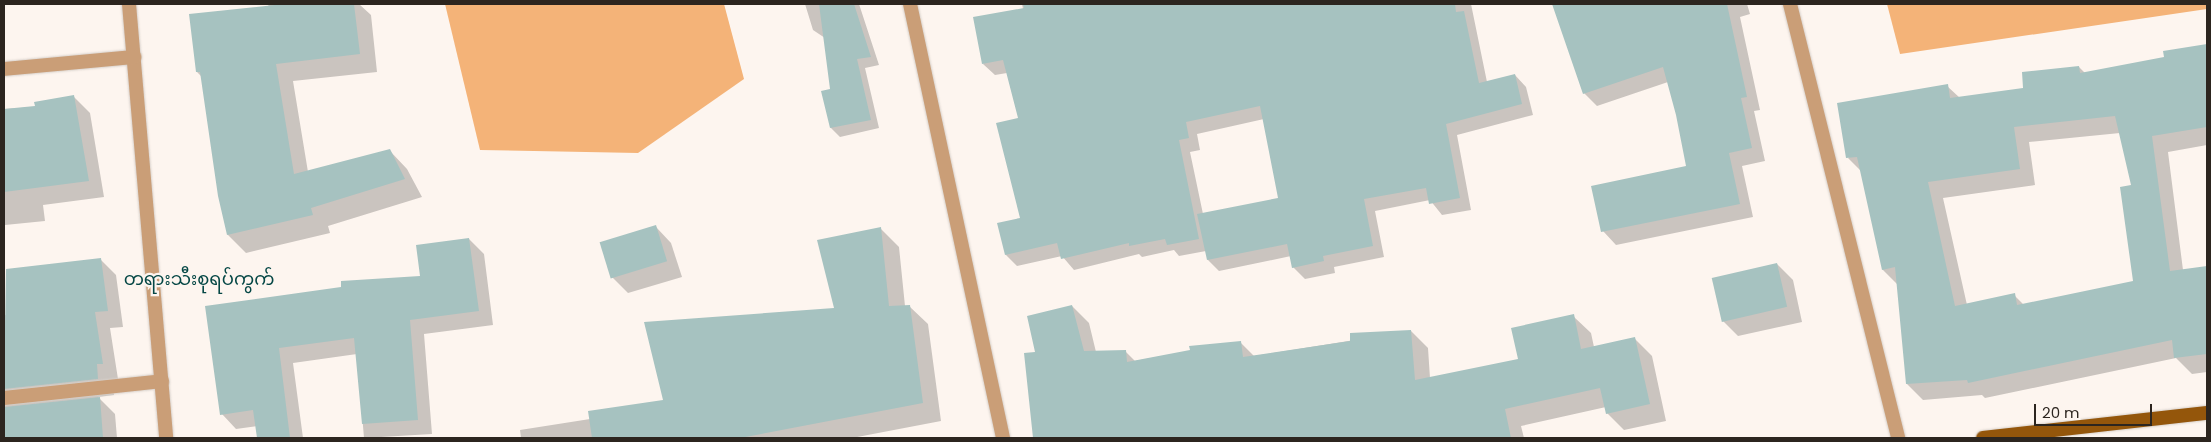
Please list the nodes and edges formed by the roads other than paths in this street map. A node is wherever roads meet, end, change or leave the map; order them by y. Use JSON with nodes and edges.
{"nodes":[{"id":1,"x":129,"y":4,"type":"edge"},
{"id":2,"x":910,"y":4,"type":"edge"},
{"id":3,"x":1790,"y":4,"type":"edge"},
{"id":4,"x":134,"y":57,"type":"junction"},
{"id":5,"x":4,"y":69,"type":"edge"},
{"id":6,"x":162,"y":381,"type":"junction"},
{"id":7,"x":4,"y":398,"type":"edge"},
{"id":8,"x":2207,"y":413,"type":"edge"},
{"id":9,"x":166,"y":438,"type":"edge"},
{"id":10,"x":1003,"y":438,"type":"edge"},
{"id":11,"x":1898,"y":438,"type":"edge"},
{"id":12,"x":1983,"y":438,"type":"edge"}],
"edges":[{"from":1,"to":4,"type":"street"},
{"from":2,"to":10,"type":"street"},
{"from":3,"to":11,"type":"street"},
{"from":4,"to":5,"type":"street"},
{"from":4,"to":6,"type":"street"},
{"from":6,"to":7,"type":"street"},
{"from":6,"to":9,"type":"street"},
{"from":8,"to":12,"type":"main road"}]}
